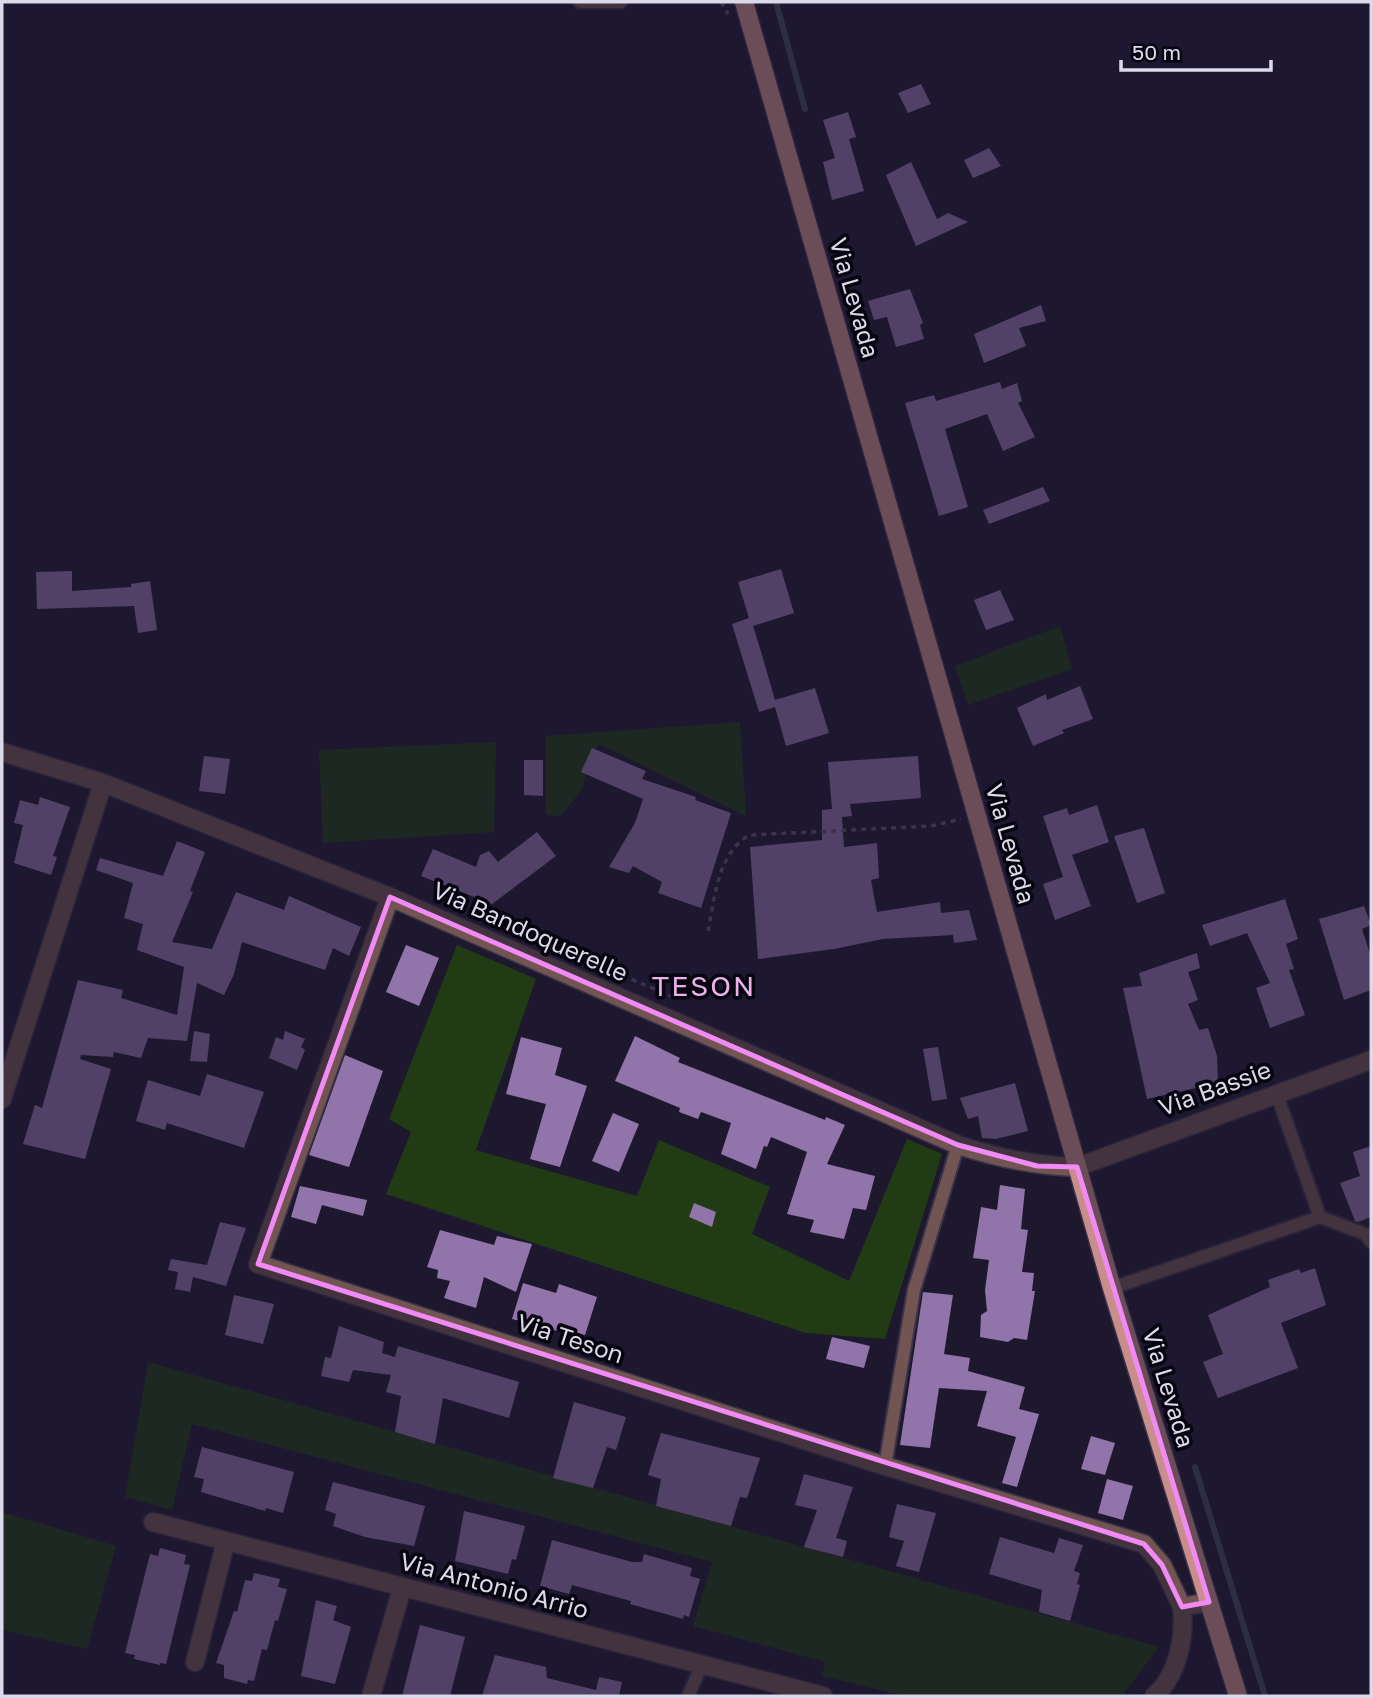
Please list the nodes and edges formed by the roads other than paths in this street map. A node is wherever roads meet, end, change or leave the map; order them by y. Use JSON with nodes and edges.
{"nodes":[{"id":1,"x":580,"y":2,"type":"edge"},
{"id":2,"x":621,"y":2,"type":"edge"},
{"id":3,"x":744,"y":2,"type":"edge"},
{"id":4,"x":2,"y":752,"type":"edge"},
{"id":5,"x":103,"y":783,"type":"junction"},
{"id":6,"x":390,"y":897,"type":"junction"},
{"id":7,"x":1371,"y":1060,"type":"edge"},
{"id":8,"x":1276,"y":1092,"type":"junction"},
{"id":9,"x":2,"y":1099,"type":"edge"},
{"id":10,"x":958,"y":1145,"type":"junction"},
{"id":11,"x":1077,"y":1167,"type":"junction"},
{"id":12,"x":1320,"y":1217,"type":"junction"},
{"id":13,"x":1371,"y":1242,"type":"edge"},
{"id":14,"x":1112,"y":1288,"type":"junction"},
{"id":15,"x":885,"y":1466,"type":"junction"},
{"id":16,"x":153,"y":1522,"type":"dead end"},
{"id":17,"x":226,"y":1541,"type":"junction"},
{"id":18,"x":402,"y":1588,"type":"junction"},
{"id":19,"x":1209,"y":1602,"type":"junction"},
{"id":20,"x":1182,"y":1607,"type":"junction"},
{"id":21,"x":195,"y":1662,"type":"dead end"},
{"id":22,"x":702,"y":1665,"type":"junction"},
{"id":23,"x":371,"y":1696,"type":"edge"},
{"id":24,"x":688,"y":1696,"type":"edge"},
{"id":25,"x":823,"y":1696,"type":"edge"},
{"id":26,"x":1154,"y":1696,"type":"edge"},
{"id":27,"x":1238,"y":1696,"type":"edge"}],
"edges":[{"from":1,"to":2,"type":"lane"},
{"from":3,"to":11,"type":"main road","name":"Via Levada"},
{"from":4,"to":5,"type":"street","name":"Via Bandoquerelle"},
{"from":5,"to":6,"type":"street","name":"Via Bandoquerelle"},
{"from":5,"to":9,"type":"street"},
{"from":6,"to":10,"type":"street","name":"Via Bandoquerelle"},
{"from":6,"to":15,"type":"street","name":"Via Teson"},
{"from":7,"to":8,"type":"street","name":"Via Bassie"},
{"from":8,"to":11,"type":"street","name":"Via Bassie"},
{"from":8,"to":12,"type":"lane"},
{"from":10,"to":11,"type":"street","name":"Via Bandoquerelle"},
{"from":10,"to":15,"type":"lane"},
{"from":11,"to":14,"type":"main road","name":"Via Levada"},
{"from":12,"to":13,"type":"lane"},
{"from":12,"to":14,"type":"lane"},
{"from":14,"to":19,"type":"main road","name":"Via Levada"},
{"from":15,"to":20,"type":"street","name":"Via Teson"},
{"from":16,"to":17,"type":"street","name":"Via Antonio Arrio"},
{"from":17,"to":18,"type":"street","name":"Via Antonio Arrio"},
{"from":17,"to":21,"type":"street"},
{"from":18,"to":22,"type":"street","name":"Via Antonio Arrio"},
{"from":18,"to":23,"type":"street"},
{"from":19,"to":20,"type":"street"},
{"from":19,"to":27,"type":"main road","name":"Via Levada"},
{"from":20,"to":26,"type":"street"},
{"from":22,"to":24,"type":"lane"},
{"from":22,"to":25,"type":"street","name":"Via Antonio Arrio"}]}
